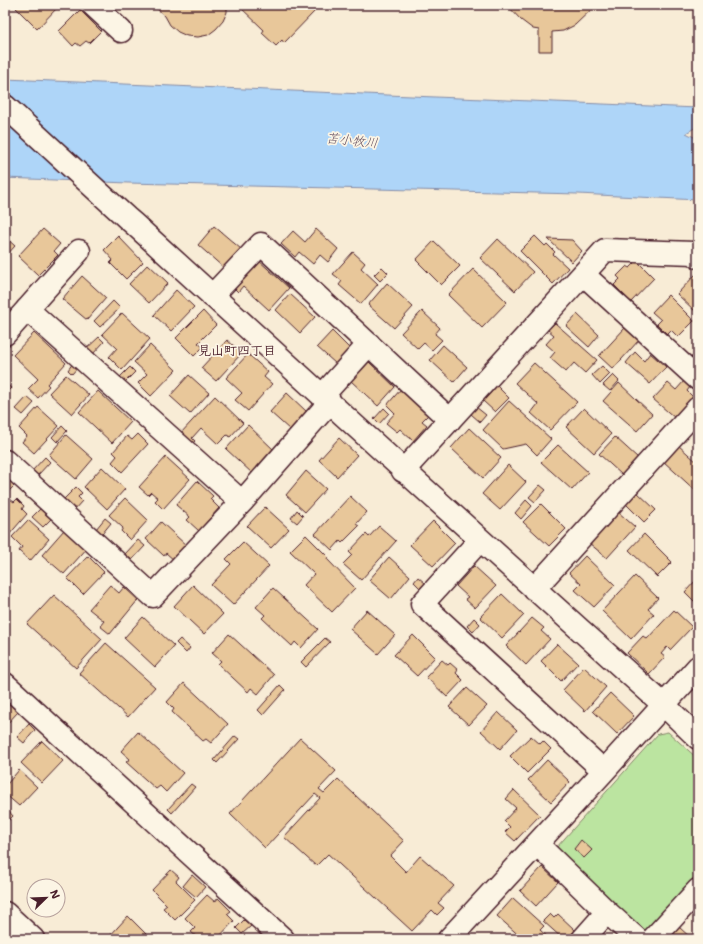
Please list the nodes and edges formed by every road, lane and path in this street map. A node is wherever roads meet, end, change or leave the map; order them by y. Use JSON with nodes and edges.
{"nodes":[{"id":1,"x":93,"y":5,"type":"edge"},
{"id":2,"x":121,"y":30,"type":"dead end"},
{"id":3,"x":5,"y":106,"type":"edge"},
{"id":4,"x":79,"y":251,"type":"dead end"},
{"id":5,"x":698,"y":257,"type":"edge"},
{"id":6,"x":583,"y":274,"type":"junction"},
{"id":7,"x":212,"y":296,"type":"junction"},
{"id":8,"x":28,"y":309,"type":"junction"},
{"id":9,"x":5,"y":334,"type":"edge"},
{"id":10,"x":369,"y":344,"type":"junction"},
{"id":11,"x":698,"y":379,"type":"edge"},
{"id":12,"x":326,"y":399,"type":"junction"},
{"id":13,"x":698,"y":408,"type":"edge"},
{"id":14,"x":450,"y":420,"type":"junction"},
{"id":15,"x":5,"y":461,"type":"edge"},
{"id":16,"x":403,"y":471,"type":"junction"},
{"id":17,"x":242,"y":502,"type":"junction"},
{"id":18,"x":480,"y":540,"type":"junction"},
{"id":19,"x":534,"y":589,"type":"junction"},
{"id":20,"x":698,"y":667,"type":"edge"},
{"id":21,"x":5,"y":684,"type":"edge"},
{"id":22,"x":664,"y":705,"type":"junction"},
{"id":23,"x":698,"y":738,"type":"edge"},
{"id":24,"x":604,"y":771,"type":"junction"},
{"id":25,"x":537,"y":844,"type":"junction"},
{"id":26,"x":698,"y":890,"type":"edge"},
{"id":27,"x":607,"y":912,"type":"junction"},
{"id":28,"x":5,"y":913,"type":"edge"},
{"id":29,"x":452,"y":938,"type":"edge"},
{"id":30,"x":33,"y":939,"type":"edge"},
{"id":31,"x":283,"y":939,"type":"edge"},
{"id":32,"x":582,"y":939,"type":"edge"},
{"id":33,"x":637,"y":939,"type":"edge"},
{"id":34,"x":653,"y":939,"type":"edge"}],
"edges":[{"from":1,"to":2,"type":"street"},
{"from":3,"to":7,"type":"street"},
{"from":4,"to":8,"type":"street"},
{"from":5,"to":6,"type":"street"},
{"from":6,"to":11,"type":"street"},
{"from":6,"to":14,"type":"street"},
{"from":7,"to":10,"type":"street"},
{"from":7,"to":12,"type":"street"},
{"from":8,"to":9,"type":"street"},
{"from":8,"to":17,"type":"street"},
{"from":10,"to":12,"type":"street"},
{"from":10,"to":14,"type":"street"},
{"from":12,"to":16,"type":"street"},
{"from":12,"to":17,"type":"street"},
{"from":13,"to":19,"type":"street"},
{"from":14,"to":16,"type":"street"},
{"from":15,"to":17,"type":"street"},
{"from":16,"to":18,"type":"street"},
{"from":18,"to":19,"type":"street"},
{"from":18,"to":24,"type":"street"},
{"from":19,"to":22,"type":"street"},
{"from":20,"to":22,"type":"street"},
{"from":21,"to":31,"type":"street"},
{"from":22,"to":23,"type":"street"},
{"from":22,"to":24,"type":"street"},
{"from":24,"to":25,"type":"street"},
{"from":25,"to":27,"type":"street"},
{"from":25,"to":29,"type":"street"},
{"from":26,"to":34,"type":"street"},
{"from":27,"to":32,"type":"street"},
{"from":27,"to":33,"type":"street"},
{"from":28,"to":30,"type":"street"}]}
